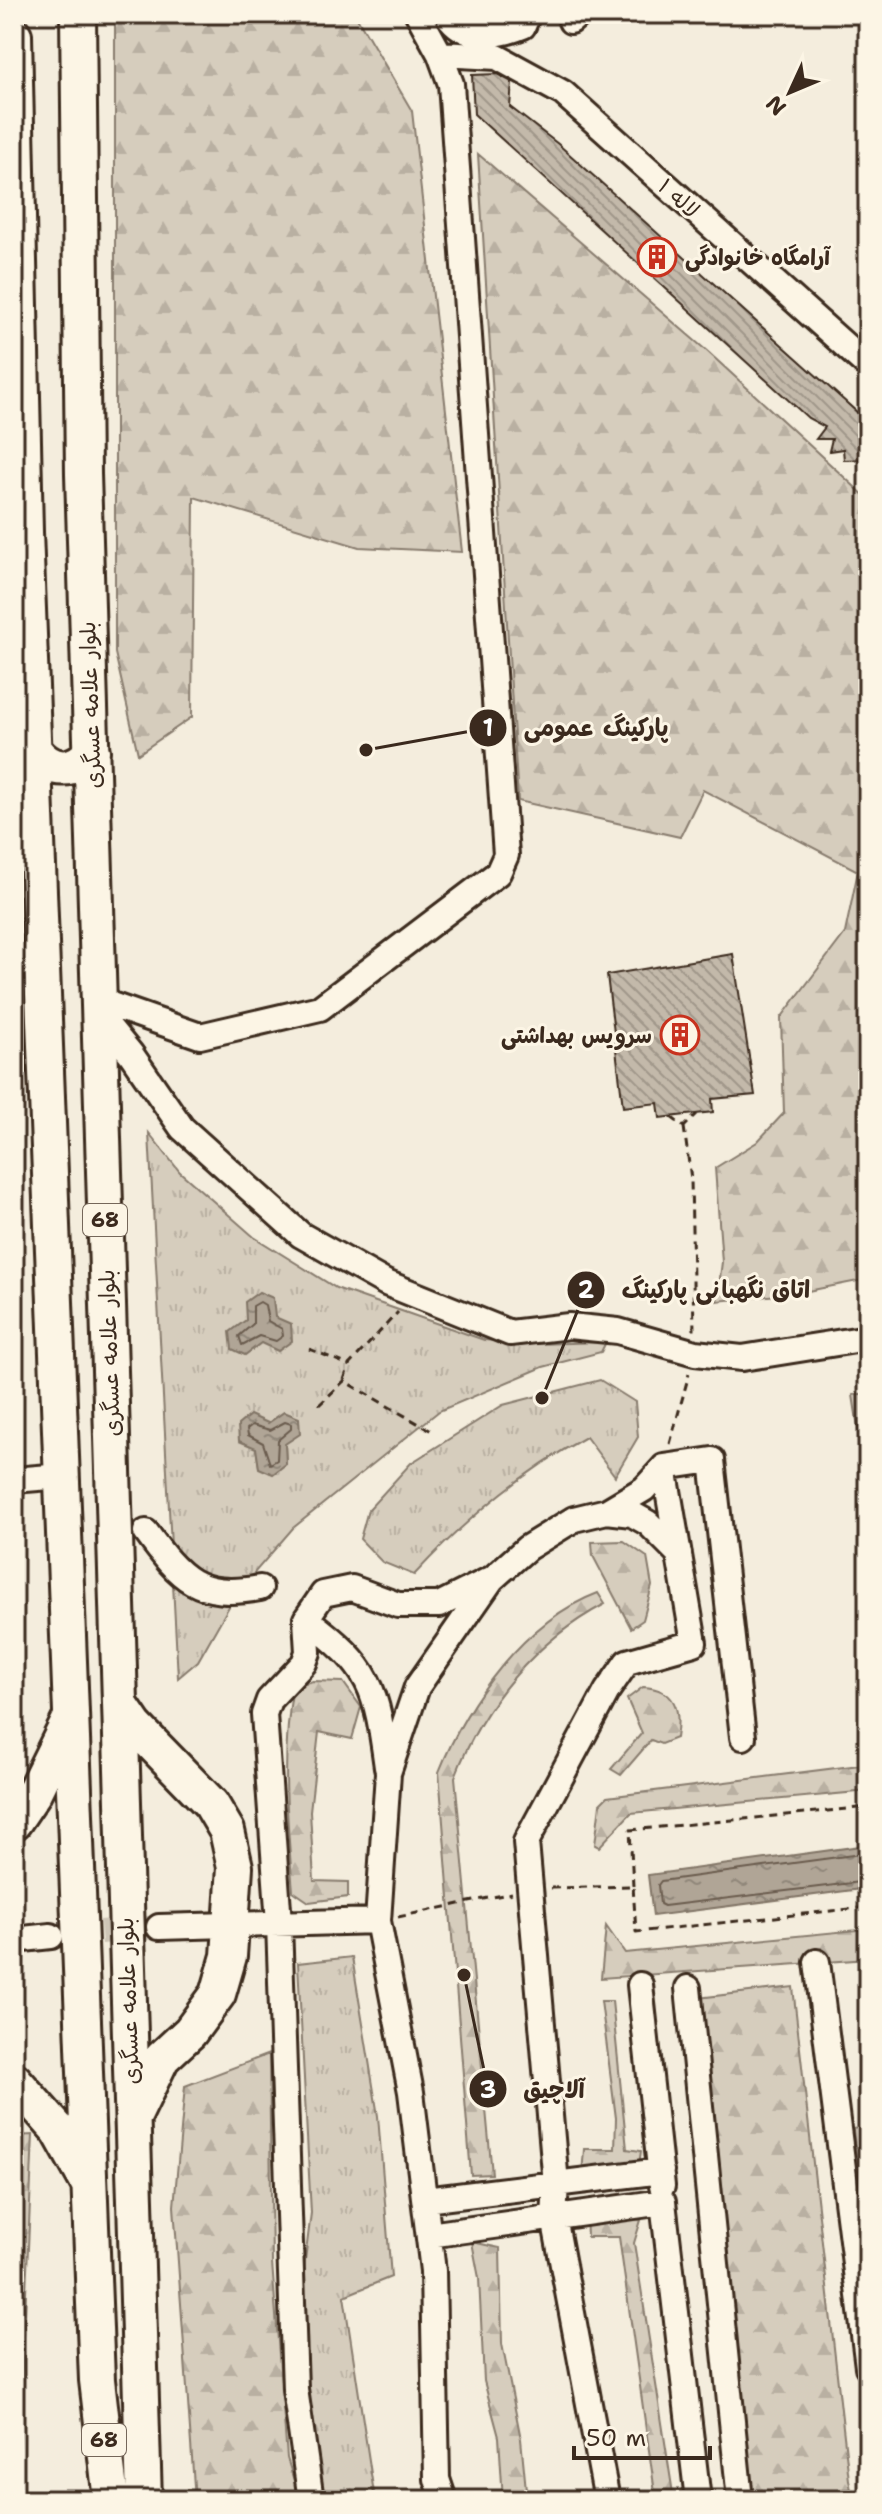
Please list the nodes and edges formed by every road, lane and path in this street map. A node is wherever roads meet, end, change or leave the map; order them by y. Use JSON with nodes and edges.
{"nodes":[{"id":1,"x":418,"y":14,"type":"edge"},
{"id":2,"x":447,"y":14,"type":"edge"},
{"id":3,"x":528,"y":14,"type":"edge"},
{"id":4,"x":78,"y":15,"type":"edge"},
{"id":5,"x":14,"y":35,"type":"edge"},
{"id":6,"x":440,"y":54,"type":"junction"},
{"id":7,"x":15,"y":112,"type":"edge"},
{"id":8,"x":868,"y":366,"type":"edge"},
{"id":9,"x":19,"y":533,"type":"edge"},
{"id":10,"x":35,"y":751,"type":"junction"},
{"id":11,"x":92,"y":751,"type":"junction"},
{"id":12,"x":100,"y":1009,"type":"junction"},
{"id":13,"x":697,"y":1114,"type":"dead end"},
{"id":14,"x":671,"y":1117,"type":"dead end"},
{"id":15,"x":684,"y":1127,"type":"junction"},
{"id":16,"x":414,"y":1294,"type":"junction"},
{"id":17,"x":868,"y":1338,"type":"edge"},
{"id":18,"x":309,"y":1349,"type":"dead end"},
{"id":19,"x":695,"y":1353,"type":"junction"},
{"id":20,"x":349,"y":1365,"type":"junction"},
{"id":21,"x":344,"y":1381,"type":"junction"},
{"id":22,"x":319,"y":1405,"type":"dead end"},
{"id":23,"x":435,"y":1433,"type":"dead end"},
{"id":24,"x":664,"y":1467,"type":"junction"},
{"id":25,"x":62,"y":1476,"type":"junction"},
{"id":26,"x":14,"y":1480,"type":"edge"},
{"id":27,"x":607,"y":1511,"type":"junction"},
{"id":28,"x":146,"y":1532,"type":"dead end"},
{"id":29,"x":679,"y":1554,"type":"junction"},
{"id":30,"x":492,"y":1579,"type":"junction"},
{"id":31,"x":260,"y":1588,"type":"dead end"},
{"id":32,"x":306,"y":1619,"type":"junction"},
{"id":33,"x":120,"y":1704,"type":"junction"},
{"id":34,"x":72,"y":1715,"type":"junction"},
{"id":35,"x":743,"y":1737,"type":"dead end"},
{"id":36,"x":388,"y":1773,"type":"junction"},
{"id":37,"x":868,"y":1807,"type":"edge"},
{"id":38,"x":14,"y":1822,"type":"edge"},
{"id":39,"x":633,"y":1886,"type":"junction"},
{"id":40,"x":530,"y":1889,"type":"junction"},
{"id":41,"x":868,"y":1907,"type":"edge"},
{"id":42,"x":378,"y":1921,"type":"junction"},
{"id":43,"x":229,"y":1923,"type":"junction"},
{"id":44,"x":279,"y":1923,"type":"junction"},
{"id":45,"x":159,"y":1927,"type":"tunnel mouth"},
{"id":46,"x":51,"y":1936,"type":"tunnel mouth"},
{"id":47,"x":14,"y":1940,"type":"edge"},
{"id":48,"x":817,"y":1962,"type":"dead end"},
{"id":49,"x":640,"y":1985,"type":"dead end"},
{"id":50,"x":688,"y":1988,"type":"dead end"},
{"id":51,"x":14,"y":2080,"type":"edge"},
{"id":52,"x":132,"y":2122,"type":"junction"},
{"id":53,"x":661,"y":2171,"type":"junction"},
{"id":54,"x":556,"y":2184,"type":"junction"},
{"id":55,"x":91,"y":2189,"type":"junction"},
{"id":56,"x":425,"y":2200,"type":"junction"},
{"id":57,"x":663,"y":2202,"type":"junction"},
{"id":58,"x":554,"y":2217,"type":"junction"},
{"id":59,"x":429,"y":2235,"type":"junction"},
{"id":60,"x":868,"y":2367,"type":"edge"},
{"id":61,"x":97,"y":2380,"type":"junction"},
{"id":62,"x":140,"y":2425,"type":"junction"},
{"id":63,"x":95,"y":2500,"type":"edge"},
{"id":64,"x":111,"y":2500,"type":"edge"},
{"id":65,"x":144,"y":2500,"type":"edge"},
{"id":66,"x":159,"y":2500,"type":"edge"},
{"id":67,"x":311,"y":2500,"type":"edge"},
{"id":68,"x":444,"y":2500,"type":"edge"},
{"id":69,"x":607,"y":2500,"type":"edge"},
{"id":70,"x":698,"y":2500,"type":"edge"},
{"id":71,"x":740,"y":2500,"type":"edge"}],
"edges":[{"from":1,"to":6,"type":"street"},
{"from":2,"to":3,"type":"street"},
{"from":4,"to":11,"type":"highway","name":"بلوار علامه عسگری","number":"68"},
{"from":5,"to":7,"type":"highway","name":"بلوار علامه عسگری","number":"68"},
{"from":6,"to":8,"type":"street","name":"لاله ۱"},
{"from":6,"to":12,"type":"street"},
{"from":7,"to":9,"type":"highway","name":"بلوار علامه عسگری","number":"68"},
{"from":9,"to":10,"type":"highway","name":"بلوار علامه عسگری","number":"68"},
{"from":10,"to":11,"type":"highway"},
{"from":10,"to":25,"type":"highway","name":"بلوار علامه عسگری","number":"68"},
{"from":11,"to":12,"type":"highway","name":"بلوار علامه عسگری","number":"68"},
{"from":12,"to":16,"type":"street"},
{"from":12,"to":33,"type":"highway","name":"بلوار علامه عسگری","number":"68"},
{"from":13,"to":15,"type":"path"},
{"from":14,"to":15,"type":"path"},
{"from":15,"to":19,"type":"path"},
{"from":16,"to":19,"type":"street"},
{"from":16,"to":20,"type":"path"},
{"from":17,"to":19,"type":"street"},
{"from":18,"to":20,"type":"path"},
{"from":19,"to":24,"type":"path"},
{"from":20,"to":21,"type":"path"},
{"from":21,"to":22,"type":"path"},
{"from":21,"to":23,"type":"path"},
{"from":24,"to":27,"type":"street"},
{"from":24,"to":29,"type":"street"},
{"from":24,"to":35,"type":"street"},
{"from":25,"to":26,"type":"street"},
{"from":25,"to":34,"type":"highway","name":"بلوار علامه عسگری","number":"68"},
{"from":27,"to":29,"type":"street"},
{"from":27,"to":30,"type":"street"},
{"from":28,"to":31,"type":"street"},
{"from":29,"to":40,"type":"street"},
{"from":30,"to":32,"type":"street"},
{"from":30,"to":36,"type":"street"},
{"from":32,"to":36,"type":"street"},
{"from":32,"to":44,"type":"street"},
{"from":33,"to":43,"type":"highway"},
{"from":33,"to":52,"type":"highway","name":"بلوار علامه عسگری","number":"68"},
{"from":34,"to":38,"type":"highway"},
{"from":34,"to":55,"type":"highway","name":"بلوار علامه عسگری","number":"68"},
{"from":36,"to":42,"type":"street"},
{"from":37,"to":39,"type":"path"},
{"from":39,"to":40,"type":"path"},
{"from":39,"to":41,"type":"path"},
{"from":40,"to":42,"type":"path"},
{"from":40,"to":54,"type":"street"},
{"from":42,"to":44,"type":"street"},
{"from":42,"to":56,"type":"street"},
{"from":43,"to":44,"type":"street"},
{"from":43,"to":45,"type":"street"},
{"from":43,"to":52,"type":"highway"},
{"from":44,"to":67,"type":"street"},
{"from":46,"to":47,"type":"street"},
{"from":48,"to":60,"type":"street"},
{"from":49,"to":53,"type":"street"},
{"from":50,"to":71,"type":"street"},
{"from":51,"to":55,"type":"highway"},
{"from":52,"to":62,"type":"highway","name":"بلوار علامه عسگری","number":"68"},
{"from":53,"to":54,"type":"street"},
{"from":53,"to":57,"type":"street"},
{"from":54,"to":56,"type":"street"},
{"from":54,"to":58,"type":"street"},
{"from":55,"to":61,"type":"highway","name":"بلوار علامه عسگری","number":"68"},
{"from":56,"to":59,"type":"street"},
{"from":57,"to":58,"type":"street"},
{"from":57,"to":70,"type":"street"},
{"from":58,"to":59,"type":"street"},
{"from":58,"to":69,"type":"street"},
{"from":59,"to":68,"type":"street"},
{"from":61,"to":63,"type":"highway"},
{"from":61,"to":64,"type":"highway","name":"بلوار علامه عسگری","number":"68"},
{"from":62,"to":65,"type":"highway","name":"بلوار علامه عسگری","number":"68"},
{"from":62,"to":66,"type":"highway"}]}
